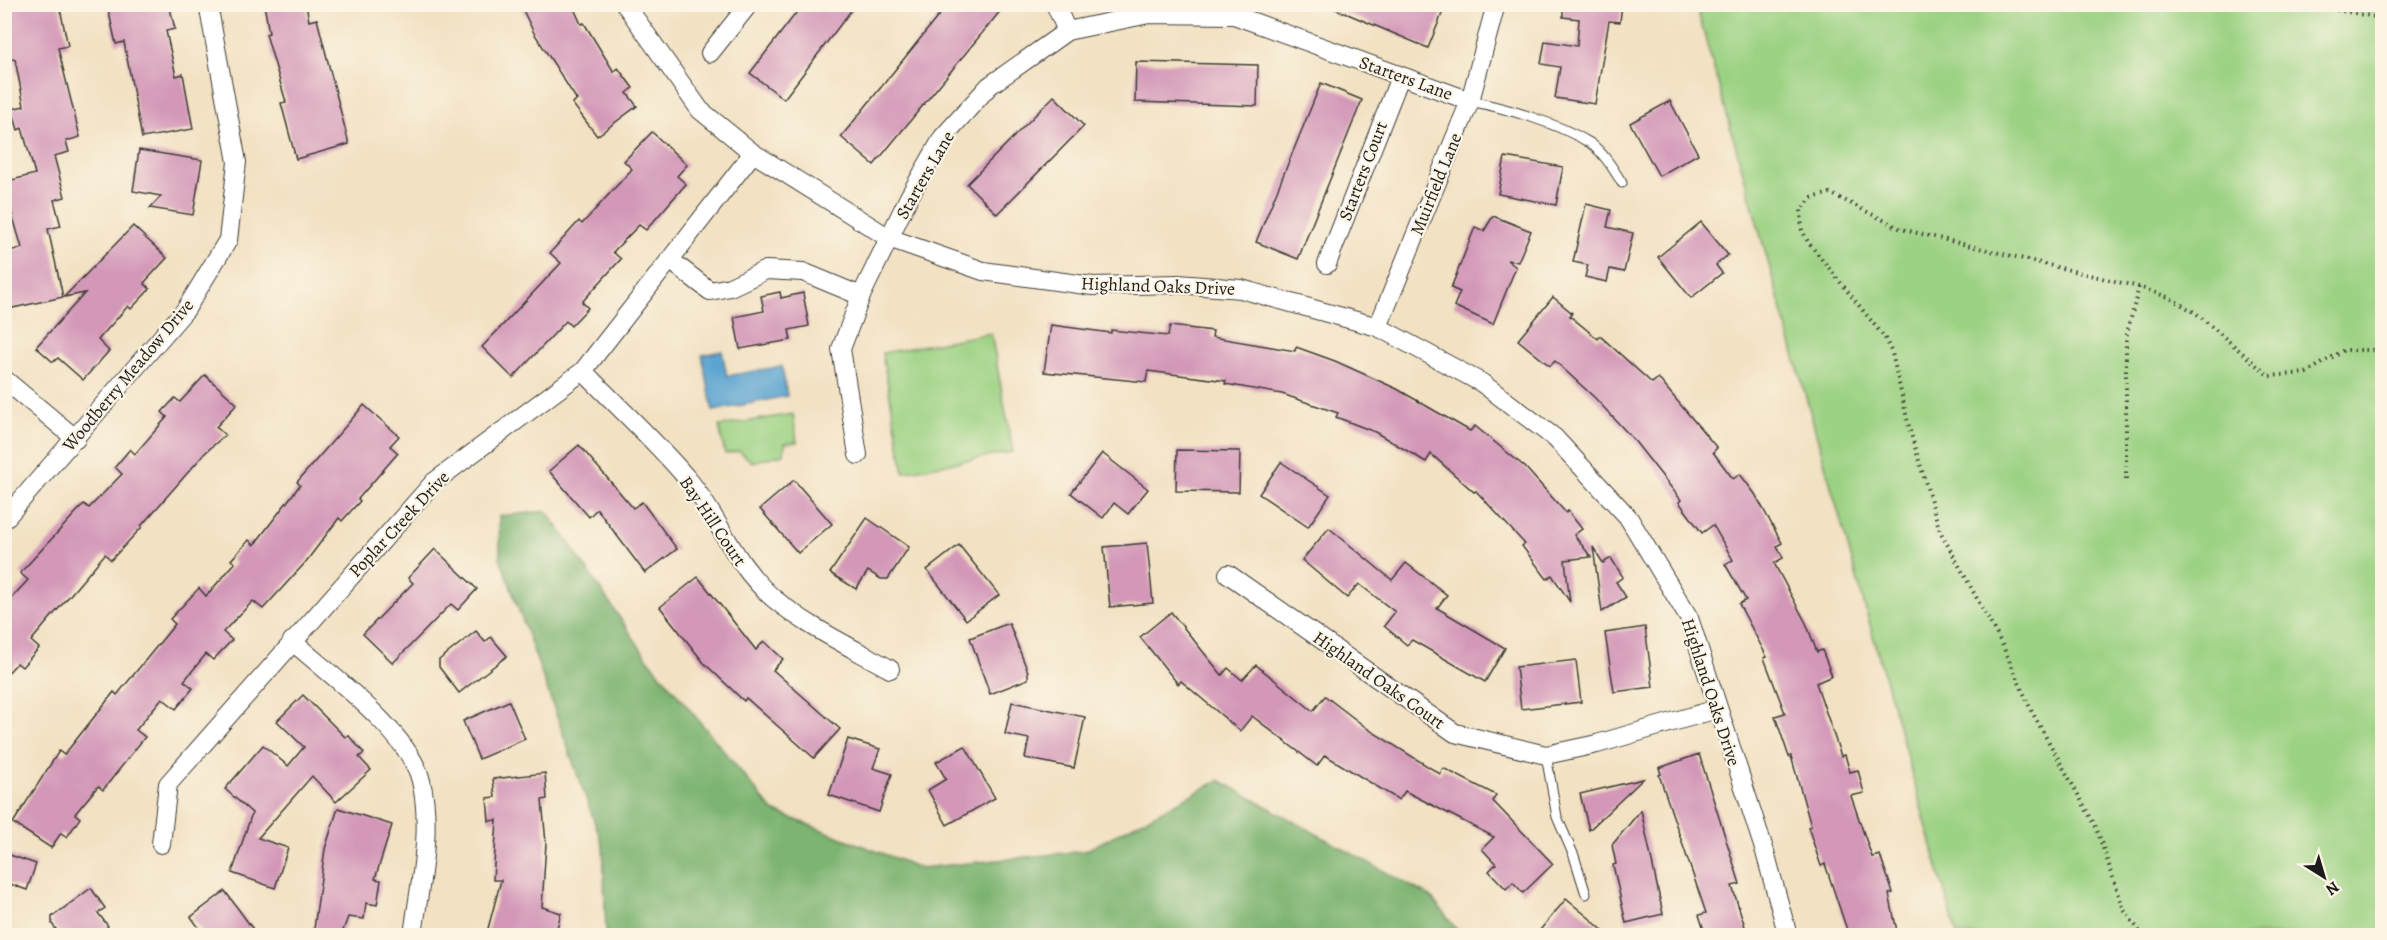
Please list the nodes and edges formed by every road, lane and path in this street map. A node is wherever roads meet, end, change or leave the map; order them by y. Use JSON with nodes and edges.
{"nodes":[{"id":1,"x":208,"y":4,"type":"edge"},
{"id":2,"x":625,"y":4,"type":"edge"},
{"id":3,"x":749,"y":4,"type":"edge"},
{"id":4,"x":1055,"y":4,"type":"edge"},
{"id":5,"x":1496,"y":4,"type":"edge"},
{"id":6,"x":2283,"y":4,"type":"edge"},
{"id":7,"x":2382,"y":18,"type":"edge"},
{"id":8,"x":1067,"y":31,"type":"junction"},
{"id":9,"x":710,"y":53,"type":"dead end"},
{"id":10,"x":1400,"y":77,"type":"junction"},
{"id":11,"x":1470,"y":101,"type":"junction"},
{"id":12,"x":753,"y":153,"type":"junction"},
{"id":13,"x":1622,"y":183,"type":"dead end"},
{"id":14,"x":889,"y":238,"type":"junction"},
{"id":15,"x":670,"y":260,"type":"junction"},
{"id":16,"x":1327,"y":264,"type":"dead end"},
{"id":17,"x":2139,"y":287,"type":"junction"},
{"id":18,"x":861,"y":296,"type":"junction"},
{"id":19,"x":1378,"y":327,"type":"junction"},
{"id":20,"x":2382,"y":350,"type":"edge"},
{"id":21,"x":583,"y":371,"type":"junction"},
{"id":22,"x":4,"y":379,"type":"edge"},
{"id":23,"x":76,"y":439,"type":"junction"},
{"id":24,"x":858,"y":455,"type":"dead end"},
{"id":25,"x":2126,"y":479,"type":"dead end"},
{"id":26,"x":4,"y":520,"type":"edge"},
{"id":27,"x":1228,"y":574,"type":"dead end"},
{"id":28,"x":292,"y":641,"type":"junction"},
{"id":29,"x":890,"y":669,"type":"dead end"},
{"id":30,"x":1717,"y":709,"type":"junction"},
{"id":31,"x":1546,"y":755,"type":"junction"},
{"id":32,"x":161,"y":844,"type":"dead end"},
{"id":33,"x":1586,"y":894,"type":"dead end"},
{"id":34,"x":413,"y":936,"type":"edge"},
{"id":35,"x":1788,"y":936,"type":"edge"},
{"id":36,"x":2143,"y":936,"type":"edge"}],
"edges":[{"from":1,"to":23,"type":"street","name":"Woodberry Meadow Drive"},
{"from":2,"to":12,"type":"street","name":"Highland Oaks Drive"},
{"from":3,"to":9,"type":"street"},
{"from":4,"to":8,"type":"street"},
{"from":5,"to":11,"type":"street","name":"Muirfield Lane"},
{"from":6,"to":7,"type":"path"},
{"from":8,"to":10,"type":"street","name":"Starters Lane"},
{"from":8,"to":14,"type":"street","name":"Starters Lane"},
{"from":10,"to":11,"type":"street","name":"Starters Lane"},
{"from":10,"to":16,"type":"street","name":"Starters Court"},
{"from":11,"to":13,"type":"lane"},
{"from":11,"to":19,"type":"street","name":"Muirfield Lane"},
{"from":12,"to":14,"type":"street","name":"Highland Oaks Drive"},
{"from":12,"to":15,"type":"street","name":"Poplar Creek Drive"},
{"from":14,"to":18,"type":"street","name":"Starters Lane"},
{"from":14,"to":19,"type":"street","name":"Highland Oaks Drive"},
{"from":15,"to":18,"type":"street"},
{"from":15,"to":21,"type":"street","name":"Poplar Creek Drive"},
{"from":17,"to":20,"type":"path"},
{"from":17,"to":25,"type":"path"},
{"from":17,"to":36,"type":"path"},
{"from":18,"to":24,"type":"street","name":"Starters Lane"},
{"from":19,"to":30,"type":"street","name":"Highland Oaks Drive"},
{"from":21,"to":28,"type":"street","name":"Poplar Creek Drive"},
{"from":21,"to":29,"type":"street","name":"Bay Hill Court"},
{"from":22,"to":23,"type":"street"},
{"from":23,"to":26,"type":"street","name":"Woodberry Meadow Drive"},
{"from":27,"to":31,"type":"street","name":"Highland Oaks Court"},
{"from":28,"to":32,"type":"street","name":"Poplar Creek Drive"},
{"from":28,"to":34,"type":"street"},
{"from":30,"to":31,"type":"street","name":"Highland Oaks Court"},
{"from":30,"to":35,"type":"street","name":"Highland Oaks Drive"},
{"from":31,"to":33,"type":"lane"}]}
